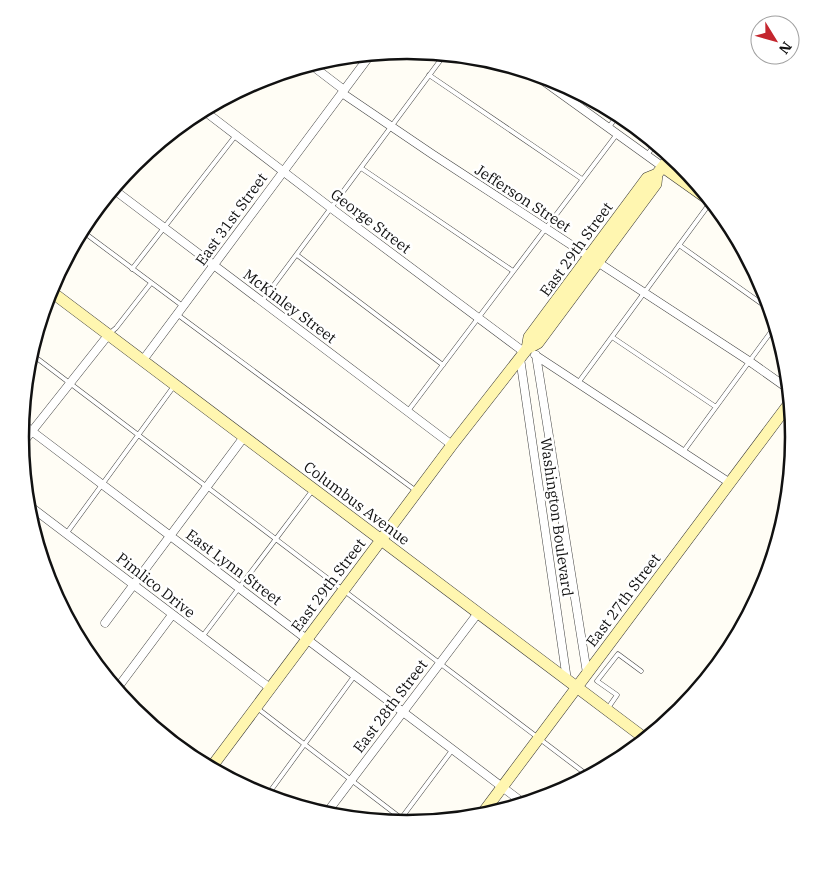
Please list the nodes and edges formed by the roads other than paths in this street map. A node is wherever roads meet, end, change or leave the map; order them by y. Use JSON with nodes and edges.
{"nodes":[{"id":1,"x":366,"y":61,"type":"edge"},
{"id":2,"x":440,"y":61,"type":"edge"},
{"id":3,"x":317,"y":70,"type":"edge"},
{"id":4,"x":429,"y":75,"type":"junction"},
{"id":5,"x":555,"y":89,"type":"edge"},
{"id":6,"x":343,"y":92,"type":"junction"},
{"id":7,"x":209,"y":115,"type":"edge"},
{"id":8,"x":614,"y":120,"type":"edge"},
{"id":9,"x":391,"y":126,"type":"junction"},
{"id":10,"x":609,"y":127,"type":"junction"},
{"id":11,"x":617,"y":134,"type":"junction"},
{"id":12,"x":236,"y":135,"type":"junction"},
{"id":13,"x":652,"y":149,"type":"edge"},
{"id":14,"x":647,"y":155,"type":"junction"},
{"id":15,"x":667,"y":162,"type":"edge"},
{"id":16,"x":361,"y":168,"type":"junction"},
{"id":17,"x":660,"y":170,"type":"junction"},
{"id":18,"x":283,"y":172,"type":"junction"},
{"id":19,"x":582,"y":179,"type":"junction"},
{"id":20,"x":695,"y":192,"type":"edge"},
{"id":21,"x":119,"y":193,"type":"edge"},
{"id":22,"x":331,"y":208,"type":"junction"},
{"id":23,"x":709,"y":208,"type":"edge"},
{"id":24,"x":163,"y":227,"type":"junction"},
{"id":25,"x":544,"y":228,"type":"junction"},
{"id":26,"x":86,"y":237,"type":"edge"},
{"id":27,"x":679,"y":246,"type":"junction"},
{"id":28,"x":297,"y":254,"type":"junction"},
{"id":29,"x":593,"y":260,"type":"junction"},
{"id":30,"x":214,"y":266,"type":"junction"},
{"id":31,"x":132,"y":269,"type":"junction"},
{"id":32,"x":513,"y":271,"type":"junction"},
{"id":33,"x":151,"y":283,"type":"junction"},
{"id":34,"x":644,"y":294,"type":"junction"},
{"id":35,"x":57,"y":296,"type":"edge"},
{"id":36,"x":262,"y":302,"type":"junction"},
{"id":37,"x":761,"y":303,"type":"edge"},
{"id":38,"x":184,"y":307,"type":"junction"},
{"id":39,"x":178,"y":315,"type":"junction"},
{"id":40,"x":479,"y":318,"type":"junction"},
{"id":41,"x":771,"y":332,"type":"edge"},
{"id":42,"x":108,"y":334,"type":"junction"},
{"id":43,"x":612,"y":337,"type":"junction"},
{"id":44,"x":527,"y":353,"type":"junction"},
{"id":45,"x":37,"y":358,"type":"edge"},
{"id":46,"x":143,"y":360,"type":"junction"},
{"id":47,"x":750,"y":361,"type":"junction"},
{"id":48,"x":443,"y":365,"type":"junction"},
{"id":49,"x":70,"y":383,"type":"junction"},
{"id":50,"x":578,"y":383,"type":"junction"},
{"id":51,"x":175,"y":384,"type":"junction"},
{"id":52,"x":782,"y":385,"type":"edge"},
{"id":53,"x":716,"y":407,"type":"junction"},
{"id":54,"x":785,"y":409,"type":"edge"},
{"id":55,"x":408,"y":412,"type":"junction"},
{"id":56,"x":29,"y":429,"type":"edge"},
{"id":57,"x":32,"y":431,"type":"junction"},
{"id":58,"x":29,"y":435,"type":"edge"},
{"id":59,"x":139,"y":435,"type":"junction"},
{"id":60,"x":244,"y":437,"type":"junction"},
{"id":61,"x":452,"y":445,"type":"junction"},
{"id":62,"x":683,"y":452,"type":"junction"},
{"id":63,"x":730,"y":482,"type":"junction"},
{"id":64,"x":102,"y":483,"type":"junction"},
{"id":65,"x":208,"y":486,"type":"junction"},
{"id":66,"x":313,"y":489,"type":"junction"},
{"id":67,"x":417,"y":491,"type":"junction"},
{"id":68,"x":36,"y":512,"type":"edge"},
{"id":69,"x":66,"y":534,"type":"junction"},
{"id":70,"x":171,"y":536,"type":"junction"},
{"id":71,"x":276,"y":539,"type":"junction"},
{"id":72,"x":381,"y":540,"type":"junction"},
{"id":73,"x":134,"y":585,"type":"junction"},
{"id":74,"x":239,"y":588,"type":"junction"},
{"id":75,"x":343,"y":590,"type":"junction"},
{"id":76,"x":478,"y":613,"type":"junction"},
{"id":77,"x":172,"y":615,"type":"junction"},
{"id":78,"x":105,"y":623,"type":"dead end"},
{"id":79,"x":202,"y":638,"type":"junction"},
{"id":80,"x":306,"y":639,"type":"junction"},
{"id":81,"x":600,"y":656,"type":"junction"},
{"id":82,"x":440,"y":663,"type":"junction"},
{"id":83,"x":611,"y":664,"type":"junction"},
{"id":84,"x":641,"y":671,"type":"dead end"},
{"id":85,"x":587,"y":673,"type":"junction"},
{"id":86,"x":355,"y":675,"type":"junction"},
{"id":87,"x":567,"y":680,"type":"junction"},
{"id":88,"x":598,"y":681,"type":"junction"},
{"id":89,"x":120,"y":684,"type":"edge"},
{"id":90,"x":576,"y":687,"type":"junction"},
{"id":91,"x":270,"y":688,"type":"junction"},
{"id":92,"x":256,"y":707,"type":"junction"},
{"id":93,"x":606,"y":709,"type":"junction"},
{"id":94,"x":404,"y":711,"type":"junction"},
{"id":95,"x":641,"y":735,"type":"edge"},
{"id":96,"x":538,"y":738,"type":"junction"},
{"id":97,"x":305,"y":744,"type":"junction"},
{"id":98,"x":453,"y":749,"type":"junction"},
{"id":99,"x":214,"y":763,"type":"edge"},
{"id":100,"x":584,"y":772,"type":"edge"},
{"id":101,"x":352,"y":780,"type":"junction"},
{"id":102,"x":502,"y":786,"type":"junction"},
{"id":103,"x":271,"y":790,"type":"edge"},
{"id":104,"x":519,"y":799,"type":"edge"},
{"id":105,"x":330,"y":808,"type":"edge"},
{"id":106,"x":486,"y":808,"type":"edge"},
{"id":107,"x":398,"y":816,"type":"edge"},
{"id":108,"x":403,"y":816,"type":"edge"}],
"edges":[{"from":1,"to":6,"type":"street","name":"East 31st Street"},
{"from":2,"to":4,"type":"lane"},
{"from":3,"to":6,"type":"street","name":"Jefferson Street"},
{"from":4,"to":9,"type":"lane"},
{"from":4,"to":19,"type":"lane"},
{"from":5,"to":10,"type":"street"},
{"from":6,"to":9,"type":"street","name":"Jefferson Street"},
{"from":6,"to":18,"type":"street","name":"East 31st Street"},
{"from":7,"to":12,"type":"street","name":"George Street"},
{"from":8,"to":10,"type":"lane"},
{"from":9,"to":16,"type":"lane"},
{"from":9,"to":25,"type":"street","name":"Jefferson Street"},
{"from":10,"to":11,"type":"street"},
{"from":11,"to":14,"type":"street"},
{"from":11,"to":19,"type":"lane"},
{"from":12,"to":18,"type":"street","name":"George Street"},
{"from":12,"to":24,"type":"lane"},
{"from":13,"to":14,"type":"lane"},
{"from":14,"to":17,"type":"street"},
{"from":15,"to":17,"type":"street","name":"East 29th Street"},
{"from":16,"to":22,"type":"lane"},
{"from":16,"to":32,"type":"lane"},
{"from":17,"to":20,"type":"street"},
{"from":17,"to":29,"type":"street","name":"East 29th Street"},
{"from":18,"to":22,"type":"street","name":"George Street"},
{"from":18,"to":30,"type":"street","name":"East 31st Street"},
{"from":19,"to":25,"type":"lane"},
{"from":21,"to":24,"type":"street","name":"McKinley Street"},
{"from":22,"to":28,"type":"lane"},
{"from":22,"to":40,"type":"street","name":"George Street"},
{"from":23,"to":27,"type":"lane"},
{"from":24,"to":30,"type":"street","name":"McKinley Street"},
{"from":24,"to":31,"type":"lane"},
{"from":25,"to":29,"type":"street","name":"Jefferson Street"},
{"from":25,"to":32,"type":"lane"},
{"from":26,"to":31,"type":"lane"},
{"from":27,"to":34,"type":"lane"},
{"from":27,"to":37,"type":"lane"},
{"from":28,"to":36,"type":"lane"},
{"from":28,"to":48,"type":"lane"},
{"from":29,"to":34,"type":"street","name":"Jefferson Street"},
{"from":29,"to":44,"type":"street","name":"East 29th Street"},
{"from":30,"to":36,"type":"street","name":"McKinley Street"},
{"from":30,"to":38,"type":"street","name":"East 31st Street"},
{"from":31,"to":33,"type":"lane"},
{"from":32,"to":40,"type":"lane"},
{"from":33,"to":38,"type":"lane"},
{"from":33,"to":42,"type":"lane"},
{"from":34,"to":43,"type":"lane"},
{"from":34,"to":47,"type":"street","name":"Jefferson Street"},
{"from":35,"to":42,"type":"street","name":"Columbus Avenue"},
{"from":36,"to":55,"type":"street","name":"McKinley Street"},
{"from":38,"to":39,"type":"street","name":"East 31st Street"},
{"from":39,"to":46,"type":"street","name":"East 31st Street"},
{"from":39,"to":67,"type":"lane"},
{"from":40,"to":44,"type":"street","name":"George Street"},
{"from":40,"to":48,"type":"lane"},
{"from":41,"to":47,"type":"lane"},
{"from":42,"to":46,"type":"street","name":"Columbus Avenue"},
{"from":42,"to":49,"type":"street"},
{"from":43,"to":50,"type":"lane"},
{"from":43,"to":53,"type":"lane"},
{"from":44,"to":50,"type":"street","name":"George Street"},
{"from":44,"to":61,"type":"street","name":"East 29th Street"},
{"from":44,"to":85,"type":"street","name":"Washington Boulevard"},
{"from":44,"to":87,"type":"street","name":"Washington Boulevard"},
{"from":45,"to":49,"type":"lane"},
{"from":46,"to":51,"type":"street","name":"Columbus Avenue"},
{"from":47,"to":52,"type":"street","name":"Jefferson Street"},
{"from":47,"to":53,"type":"lane"},
{"from":48,"to":55,"type":"lane"},
{"from":49,"to":57,"type":"street"},
{"from":49,"to":59,"type":"lane"},
{"from":50,"to":62,"type":"street","name":"George Street"},
{"from":51,"to":59,"type":"lane"},
{"from":51,"to":60,"type":"street","name":"Columbus Avenue"},
{"from":53,"to":62,"type":"lane"},
{"from":54,"to":63,"type":"street","name":"East 27th Street"},
{"from":55,"to":61,"type":"street","name":"McKinley Street"},
{"from":56,"to":57,"type":"street","name":"East Lynn Street"},
{"from":57,"to":58,"type":"street"},
{"from":57,"to":64,"type":"street","name":"East Lynn Street"},
{"from":59,"to":64,"type":"lane"},
{"from":59,"to":65,"type":"lane"},
{"from":60,"to":65,"type":"street"},
{"from":60,"to":66,"type":"street","name":"Columbus Avenue"},
{"from":61,"to":67,"type":"street","name":"East 29th Street"},
{"from":62,"to":63,"type":"street","name":"George Street"},
{"from":63,"to":81,"type":"street","name":"East 27th Street"},
{"from":64,"to":69,"type":"lane"},
{"from":64,"to":70,"type":"street","name":"East Lynn Street"},
{"from":65,"to":70,"type":"street"},
{"from":65,"to":71,"type":"lane"},
{"from":66,"to":71,"type":"lane"},
{"from":66,"to":72,"type":"street","name":"Columbus Avenue"},
{"from":67,"to":72,"type":"street","name":"East 29th Street"},
{"from":68,"to":69,"type":"street","name":"Pimlico Drive"},
{"from":69,"to":73,"type":"street","name":"Pimlico Drive"},
{"from":70,"to":73,"type":"street"},
{"from":70,"to":74,"type":"street","name":"East Lynn Street"},
{"from":71,"to":74,"type":"lane"},
{"from":71,"to":75,"type":"lane"},
{"from":72,"to":75,"type":"street","name":"East 29th Street"},
{"from":72,"to":76,"type":"street","name":"Columbus Avenue"},
{"from":73,"to":77,"type":"street","name":"Pimlico Drive"},
{"from":73,"to":78,"type":"street"},
{"from":74,"to":79,"type":"lane"},
{"from":74,"to":80,"type":"street","name":"East Lynn Street"},
{"from":75,"to":80,"type":"street","name":"East 29th Street"},
{"from":75,"to":82,"type":"lane"},
{"from":76,"to":82,"type":"street","name":"East 28th Street"},
{"from":76,"to":87,"type":"street","name":"Columbus Avenue"},
{"from":77,"to":79,"type":"street","name":"Pimlico Drive"},
{"from":77,"to":89,"type":"street"},
{"from":79,"to":91,"type":"street","name":"Pimlico Drive"},
{"from":80,"to":86,"type":"street","name":"East Lynn Street"},
{"from":80,"to":91,"type":"street","name":"East 29th Street"},
{"from":81,"to":83,"type":"lane"},
{"from":81,"to":85,"type":"street","name":"East 27th Street"},
{"from":82,"to":94,"type":"street","name":"East 28th Street"},
{"from":82,"to":96,"type":"lane"},
{"from":83,"to":84,"type":"lane"},
{"from":83,"to":88,"type":"lane"},
{"from":85,"to":88,"type":"lane"},
{"from":85,"to":90,"type":"street","name":"East 27th Street"},
{"from":86,"to":94,"type":"street","name":"East Lynn Street"},
{"from":86,"to":97,"type":"lane"},
{"from":87,"to":90,"type":"street","name":"Columbus Avenue"},
{"from":88,"to":93,"type":"lane"},
{"from":90,"to":93,"type":"street","name":"Columbus Avenue"},
{"from":90,"to":96,"type":"street","name":"East 27th Street"},
{"from":91,"to":92,"type":"street","name":"East 29th Street"},
{"from":92,"to":97,"type":"lane"},
{"from":92,"to":99,"type":"street","name":"East 29th Street"},
{"from":93,"to":95,"type":"street","name":"Columbus Avenue"},
{"from":94,"to":98,"type":"street","name":"East Lynn Street"},
{"from":94,"to":101,"type":"street","name":"East 28th Street"},
{"from":96,"to":100,"type":"lane"},
{"from":96,"to":102,"type":"street","name":"East 27th Street"},
{"from":97,"to":101,"type":"lane"},
{"from":97,"to":103,"type":"lane"},
{"from":98,"to":102,"type":"street","name":"East Lynn Street"},
{"from":98,"to":108,"type":"lane"},
{"from":101,"to":105,"type":"street","name":"East 28th Street"},
{"from":101,"to":107,"type":"lane"},
{"from":102,"to":104,"type":"street","name":"East Lynn Street"},
{"from":102,"to":106,"type":"street","name":"East 27th Street"}]}
